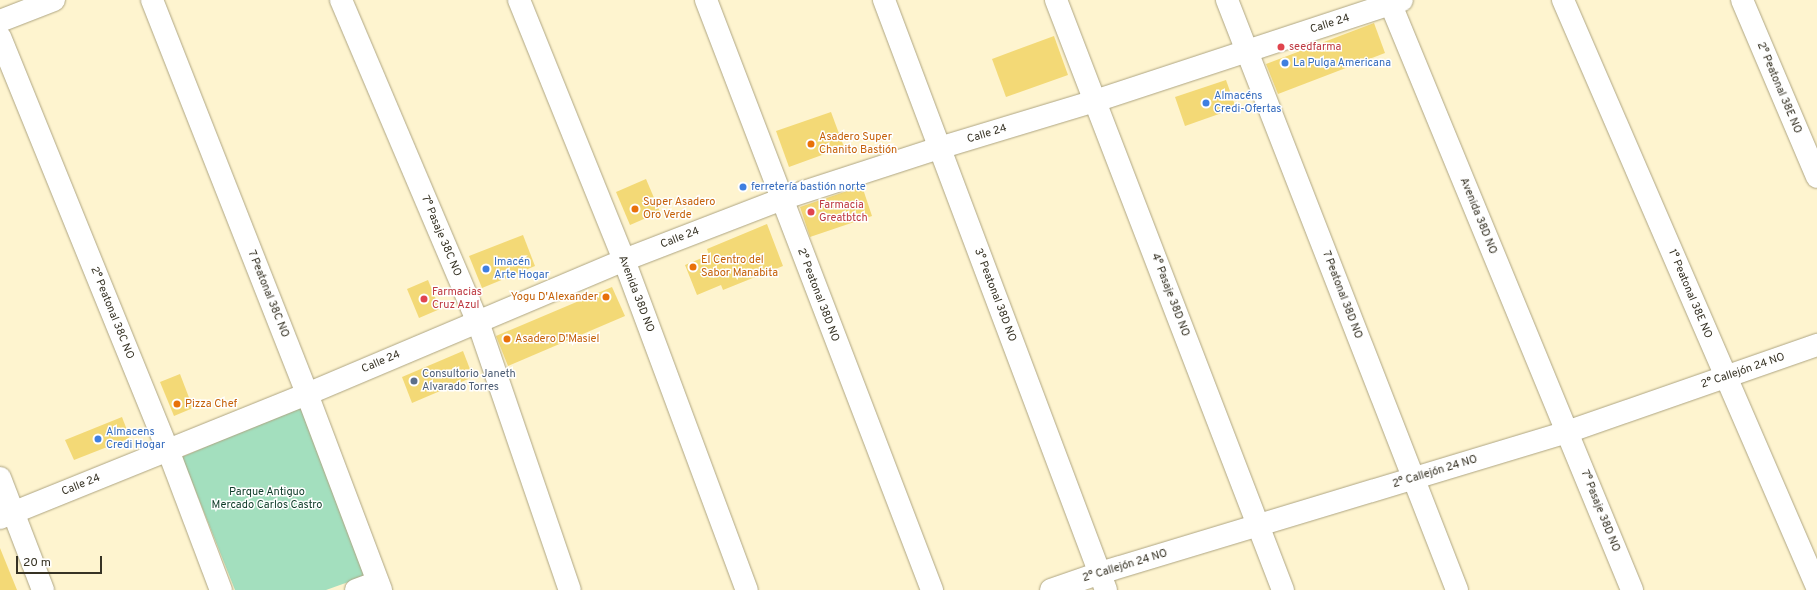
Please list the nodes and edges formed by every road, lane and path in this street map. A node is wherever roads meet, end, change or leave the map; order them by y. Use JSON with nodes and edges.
{"nodes":[{"id":1,"x":54,"y":0,"type":"edge"},
{"id":2,"x":152,"y":0,"type":"edge"},
{"id":3,"x":341,"y":0,"type":"edge"},
{"id":4,"x":519,"y":0,"type":"edge"},
{"id":5,"x":706,"y":0,"type":"edge"},
{"id":6,"x":884,"y":0,"type":"edge"},
{"id":7,"x":1056,"y":0,"type":"edge"},
{"id":8,"x":1227,"y":0,"type":"edge"},
{"id":9,"x":1563,"y":0,"type":"edge"},
{"id":10,"x":1742,"y":0,"type":"edge"},
{"id":11,"x":1394,"y":1,"type":"edge"},
{"id":12,"x":0,"y":21,"type":"edge"},
{"id":13,"x":0,"y":36,"type":"edge"},
{"id":14,"x":1247,"y":52,"type":"junction"},
{"id":15,"x":1095,"y":101,"type":"junction"},
{"id":16,"x":939,"y":148,"type":"junction"},
{"id":17,"x":1817,"y":177,"type":"edge"},
{"id":18,"x":782,"y":199,"type":"junction"},
{"id":19,"x":624,"y":260,"type":"junction"},
{"id":20,"x":478,"y":322,"type":"junction"},
{"id":21,"x":1817,"y":345,"type":"edge"},
{"id":22,"x":1726,"y":377,"type":"junction"},
{"id":23,"x":307,"y":394,"type":"junction"},
{"id":24,"x":1567,"y":432,"type":"junction"},
{"id":25,"x":168,"y":450,"type":"junction"},
{"id":26,"x":0,"y":478,"type":"edge"},
{"id":27,"x":1413,"y":478,"type":"junction"},
{"id":28,"x":7,"y":515,"type":"edge"},
{"id":29,"x":1259,"y":524,"type":"junction"},
{"id":30,"x":1103,"y":581,"type":"edge"},
{"id":31,"x":379,"y":586,"type":"edge"},
{"id":32,"x":1817,"y":587,"type":"edge"},
{"id":33,"x":42,"y":590,"type":"edge"},
{"id":34,"x":221,"y":590,"type":"edge"},
{"id":35,"x":356,"y":590,"type":"edge"},
{"id":36,"x":570,"y":590,"type":"edge"},
{"id":37,"x":747,"y":590,"type":"edge"},
{"id":38,"x":932,"y":590,"type":"edge"},
{"id":39,"x":1051,"y":590,"type":"edge"},
{"id":40,"x":1283,"y":590,"type":"edge"},
{"id":41,"x":1457,"y":590,"type":"edge"},
{"id":42,"x":1632,"y":590,"type":"edge"}],
"edges":[{"from":1,"to":12,"type":"street"},
{"from":2,"to":23,"type":"street","name":"7 Peatonal 38C NO"},
{"from":3,"to":20,"type":"street","name":"7° Pasaje 38C NO"},
{"from":4,"to":19,"type":"street","name":"Avenida 38D NO"},
{"from":5,"to":18,"type":"street","name":"2° Peatonal 38D NO"},
{"from":6,"to":16,"type":"street","name":"3° Peatonal 38D NO"},
{"from":7,"to":15,"type":"street","name":"4° Pasaje 38D NO"},
{"from":8,"to":14,"type":"street","name":"7 Peatonal 38D NO"},
{"from":9,"to":22,"type":"street","name":"1° Peatonal 38E NO"},
{"from":10,"to":17,"type":"street","name":"2° Peatonal 38E NO"},
{"from":11,"to":14,"type":"street","name":"Calle 24"},
{"from":11,"to":24,"type":"street","name":"Avenida 38D NO"},
{"from":13,"to":25,"type":"street","name":"2° Peatonal 38C NO"},
{"from":14,"to":15,"type":"street","name":"Calle 24"},
{"from":14,"to":27,"type":"street","name":"7 Peatonal 38D NO"},
{"from":15,"to":16,"type":"street","name":"Calle 24"},
{"from":15,"to":29,"type":"street","name":"4° Pasaje 38D NO"},
{"from":16,"to":18,"type":"street","name":"Calle 24"},
{"from":16,"to":30,"type":"street","name":"3° Peatonal 38D NO"},
{"from":18,"to":19,"type":"street","name":"Calle 24"},
{"from":18,"to":38,"type":"street","name":"2° Peatonal 38D NO"},
{"from":19,"to":20,"type":"street","name":"Calle 24"},
{"from":19,"to":37,"type":"street","name":"Avenida 38D NO"},
{"from":20,"to":23,"type":"street","name":"Calle 24"},
{"from":20,"to":36,"type":"street","name":"7° Pasaje 38C NO"},
{"from":21,"to":22,"type":"street","name":"2° Callejón 24 NO"},
{"from":22,"to":24,"type":"street","name":"2° Callejón 24 NO"},
{"from":22,"to":32,"type":"street","name":"1° Peatonal 38E NO"},
{"from":23,"to":25,"type":"street","name":"Calle 24"},
{"from":23,"to":31,"type":"street","name":"7 Peatonal 38C NO"},
{"from":24,"to":27,"type":"street","name":"2° Callejón 24 NO"},
{"from":24,"to":42,"type":"street","name":"7° Pasaje 38D NO"},
{"from":25,"to":28,"type":"street","name":"Calle 24"},
{"from":25,"to":34,"type":"street","name":"2° Peatonal 38C NO"},
{"from":26,"to":28,"type":"street"},
{"from":27,"to":29,"type":"street","name":"2° Callejón 24 NO"},
{"from":27,"to":41,"type":"street","name":"7 Peatonal 38D NO"},
{"from":28,"to":33,"type":"street"},
{"from":29,"to":30,"type":"street","name":"2° Callejón 24 NO"},
{"from":29,"to":40,"type":"street","name":"4° Pasaje 38D NO"},
{"from":30,"to":39,"type":"street","name":"2° Callejón 24 NO"},
{"from":31,"to":35,"type":"street"}]}
